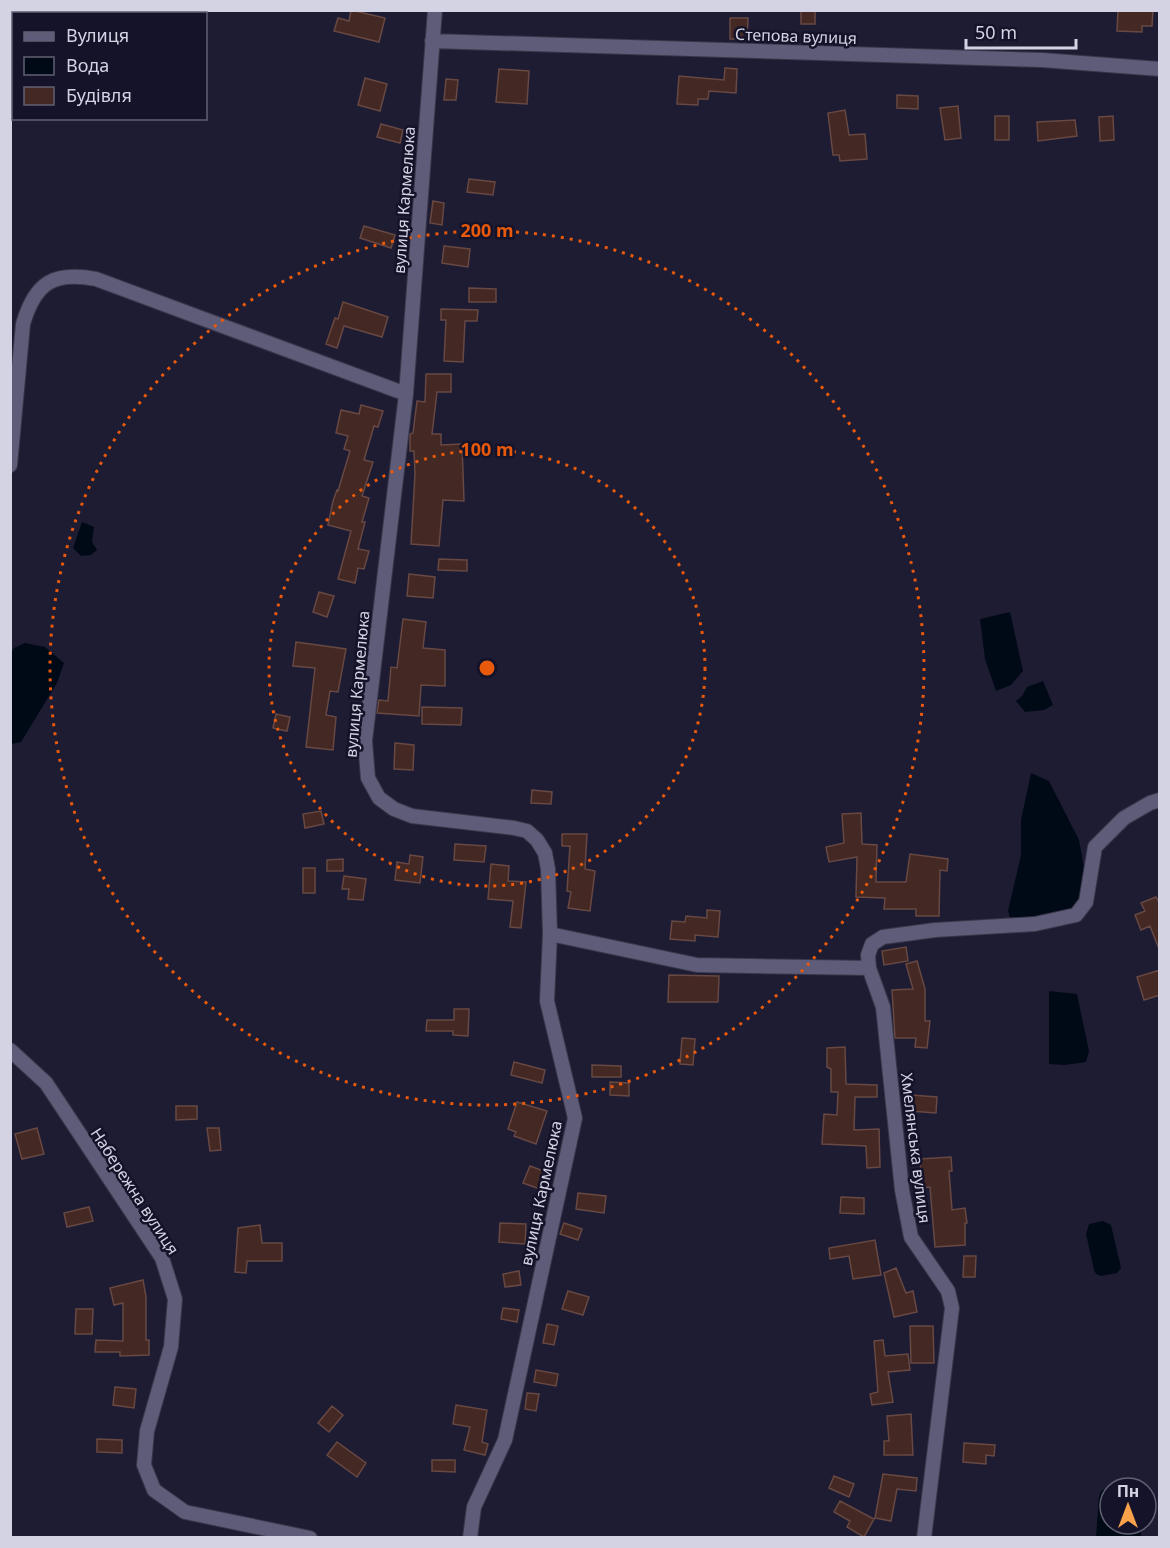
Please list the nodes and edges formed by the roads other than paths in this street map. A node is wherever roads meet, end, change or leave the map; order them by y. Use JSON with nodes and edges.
{"nodes":[{"id":1,"x":435,"y":10,"type":"edge"},
{"id":2,"x":432,"y":41,"type":"junction"},
{"id":3,"x":1160,"y":69,"type":"edge"},
{"id":4,"x":406,"y":394,"type":"junction"},
{"id":5,"x":10,"y":465,"type":"edge"},
{"id":6,"x":1160,"y":800,"type":"edge"},
{"id":7,"x":550,"y":934,"type":"junction"},
{"id":8,"x":869,"y":968,"type":"junction"},
{"id":9,"x":10,"y":1050,"type":"edge"},
{"id":10,"x":310,"y":1538,"type":"edge"},
{"id":11,"x":470,"y":1538,"type":"edge"},
{"id":12,"x":924,"y":1538,"type":"edge"}],
"edges":[{"from":1,"to":2,"type":"street","name":"вулиця Кармелюка"},
{"from":2,"to":3,"type":"street","name":"Степова вулиця"},
{"from":2,"to":4,"type":"street","name":"вулиця Кармелюка"},
{"from":4,"to":5,"type":"street"},
{"from":4,"to":7,"type":"street","name":"вулиця Кармелюка"},
{"from":6,"to":8,"type":"street"},
{"from":7,"to":8,"type":"street"},
{"from":7,"to":11,"type":"street","name":"вулиця Кармелюка"},
{"from":8,"to":12,"type":"street","name":"Хмелянська вулиця"},
{"from":9,"to":10,"type":"street","name":"Набережна вулиця"}]}
